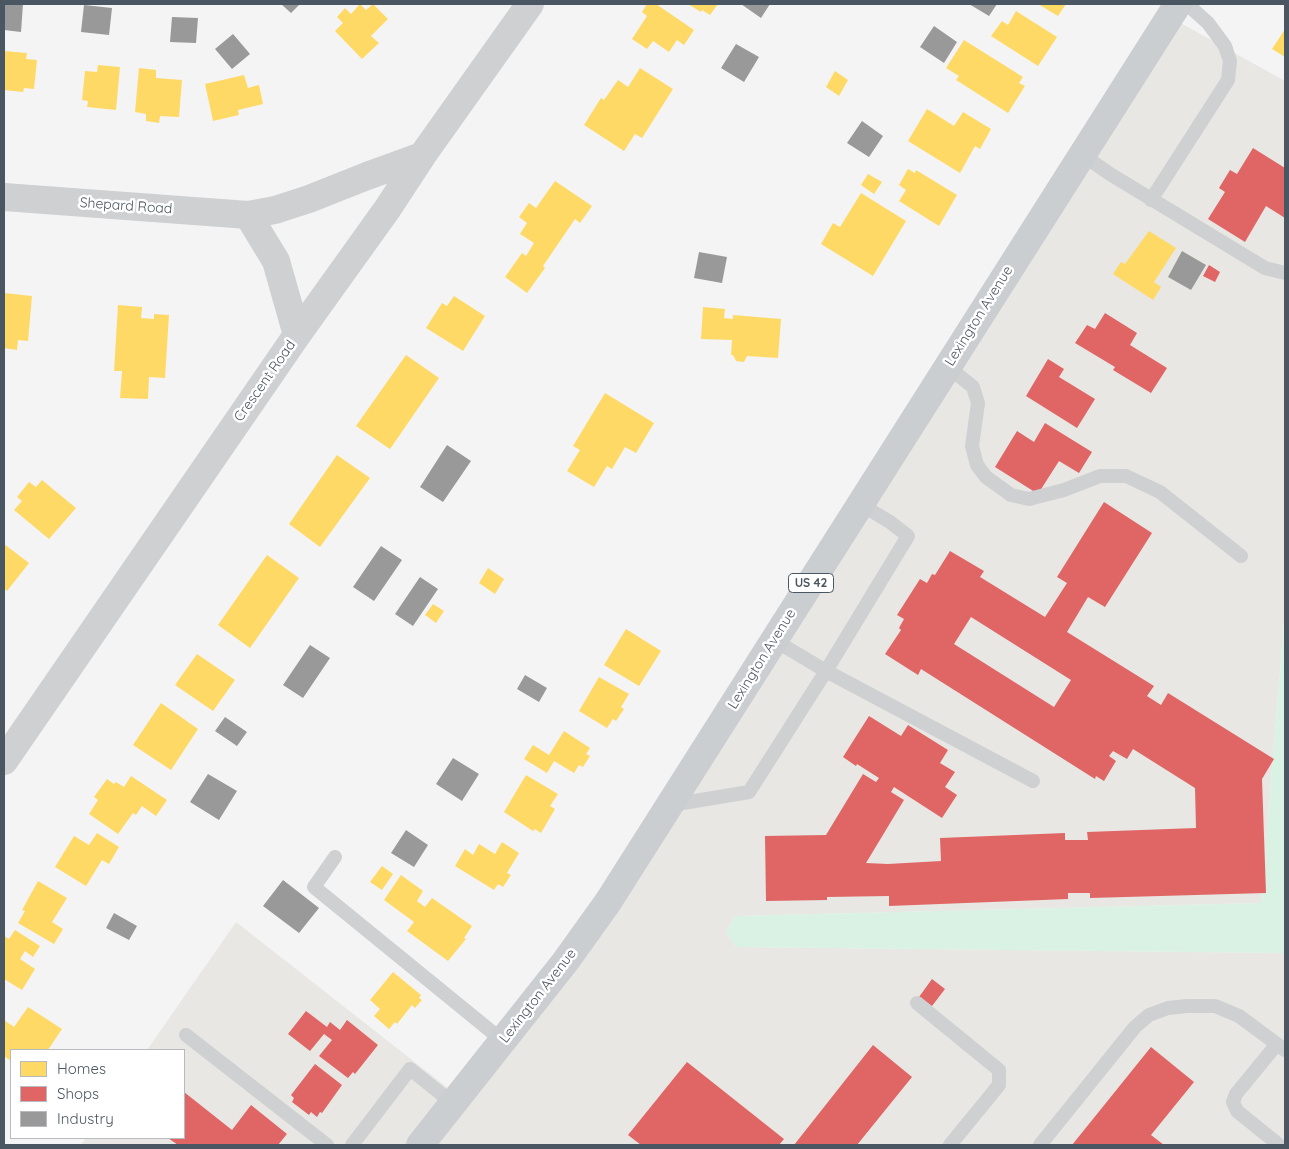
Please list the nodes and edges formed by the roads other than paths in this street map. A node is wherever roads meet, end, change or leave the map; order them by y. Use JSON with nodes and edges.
{"nodes":[{"id":1,"x":530,"y":4,"type":"edge"},
{"id":2,"x":1178,"y":4,"type":"edge"},
{"id":3,"x":1187,"y":4,"type":"edge"},
{"id":4,"x":1081,"y":154,"type":"junction"},
{"id":5,"x":422,"y":156,"type":"junction"},
{"id":6,"x":4,"y":197,"type":"edge"},
{"id":7,"x":1151,"y":200,"type":"junction"},
{"id":8,"x":248,"y":214,"type":"junction"},
{"id":9,"x":1285,"y":273,"type":"edge"},
{"id":10,"x":297,"y":335,"type":"junction"},
{"id":11,"x":947,"y":366,"type":"junction"},
{"id":12,"x":860,"y":504,"type":"junction"},
{"id":13,"x":1241,"y":556,"type":"dead end"},
{"id":14,"x":774,"y":640,"type":"junction"},
{"id":15,"x":826,"y":671,"type":"junction"},
{"id":16,"x":4,"y":761,"type":"edge"},
{"id":17,"x":1033,"y":781,"type":"dead end"},
{"id":18,"x":670,"y":805,"type":"junction"},
{"id":19,"x":335,"y":856,"type":"dead end"},
{"id":20,"x":917,"y":1003,"type":"dead end"},
{"id":21,"x":186,"y":1035,"type":"dead end"},
{"id":22,"x":503,"y":1041,"type":"junction"},
{"id":23,"x":1281,"y":1047,"type":"edge"},
{"id":24,"x":454,"y":1104,"type":"junction"},
{"id":25,"x":327,"y":1145,"type":"edge"},
{"id":26,"x":352,"y":1145,"type":"edge"},
{"id":27,"x":420,"y":1145,"type":"edge"},
{"id":28,"x":950,"y":1145,"type":"edge"},
{"id":29,"x":1040,"y":1145,"type":"edge"},
{"id":30,"x":1279,"y":1145,"type":"edge"}],
"edges":[{"from":1,"to":5,"type":"street","name":"Crescent Road"},
{"from":2,"to":4,"type":"main road","name":"Lexington Avenue","number":"US 42"},
{"from":3,"to":7,"type":"lane"},
{"from":4,"to":7,"type":"lane"},
{"from":4,"to":11,"type":"main road","name":"Lexington Avenue","number":"US 42"},
{"from":5,"to":8,"type":"street","name":"Shepard Road"},
{"from":5,"to":10,"type":"street","name":"Crescent Road"},
{"from":6,"to":8,"type":"street","name":"Shepard Road"},
{"from":7,"to":9,"type":"lane"},
{"from":8,"to":10,"type":"street"},
{"from":10,"to":16,"type":"street","name":"Crescent Road"},
{"from":11,"to":12,"type":"main road","name":"Lexington Avenue","number":"US 42"},
{"from":11,"to":13,"type":"lane"},
{"from":12,"to":14,"type":"main road","name":"Lexington Avenue","number":"US 42"},
{"from":12,"to":15,"type":"lane"},
{"from":14,"to":15,"type":"lane"},
{"from":14,"to":18,"type":"main road","name":"Lexington Avenue","number":"US 42"},
{"from":15,"to":17,"type":"lane"},
{"from":15,"to":18,"type":"lane"},
{"from":18,"to":22,"type":"main road","name":"Lexington Avenue","number":"US 42"},
{"from":19,"to":22,"type":"lane"},
{"from":20,"to":28,"type":"lane"},
{"from":21,"to":25,"type":"lane"},
{"from":22,"to":24,"type":"main road","name":"Lexington Avenue","number":"US 42"},
{"from":23,"to":29,"type":"lane"},
{"from":23,"to":30,"type":"lane"},
{"from":24,"to":26,"type":"lane"},
{"from":24,"to":27,"type":"main road","name":"Lexington Avenue","number":"US 42"}]}
